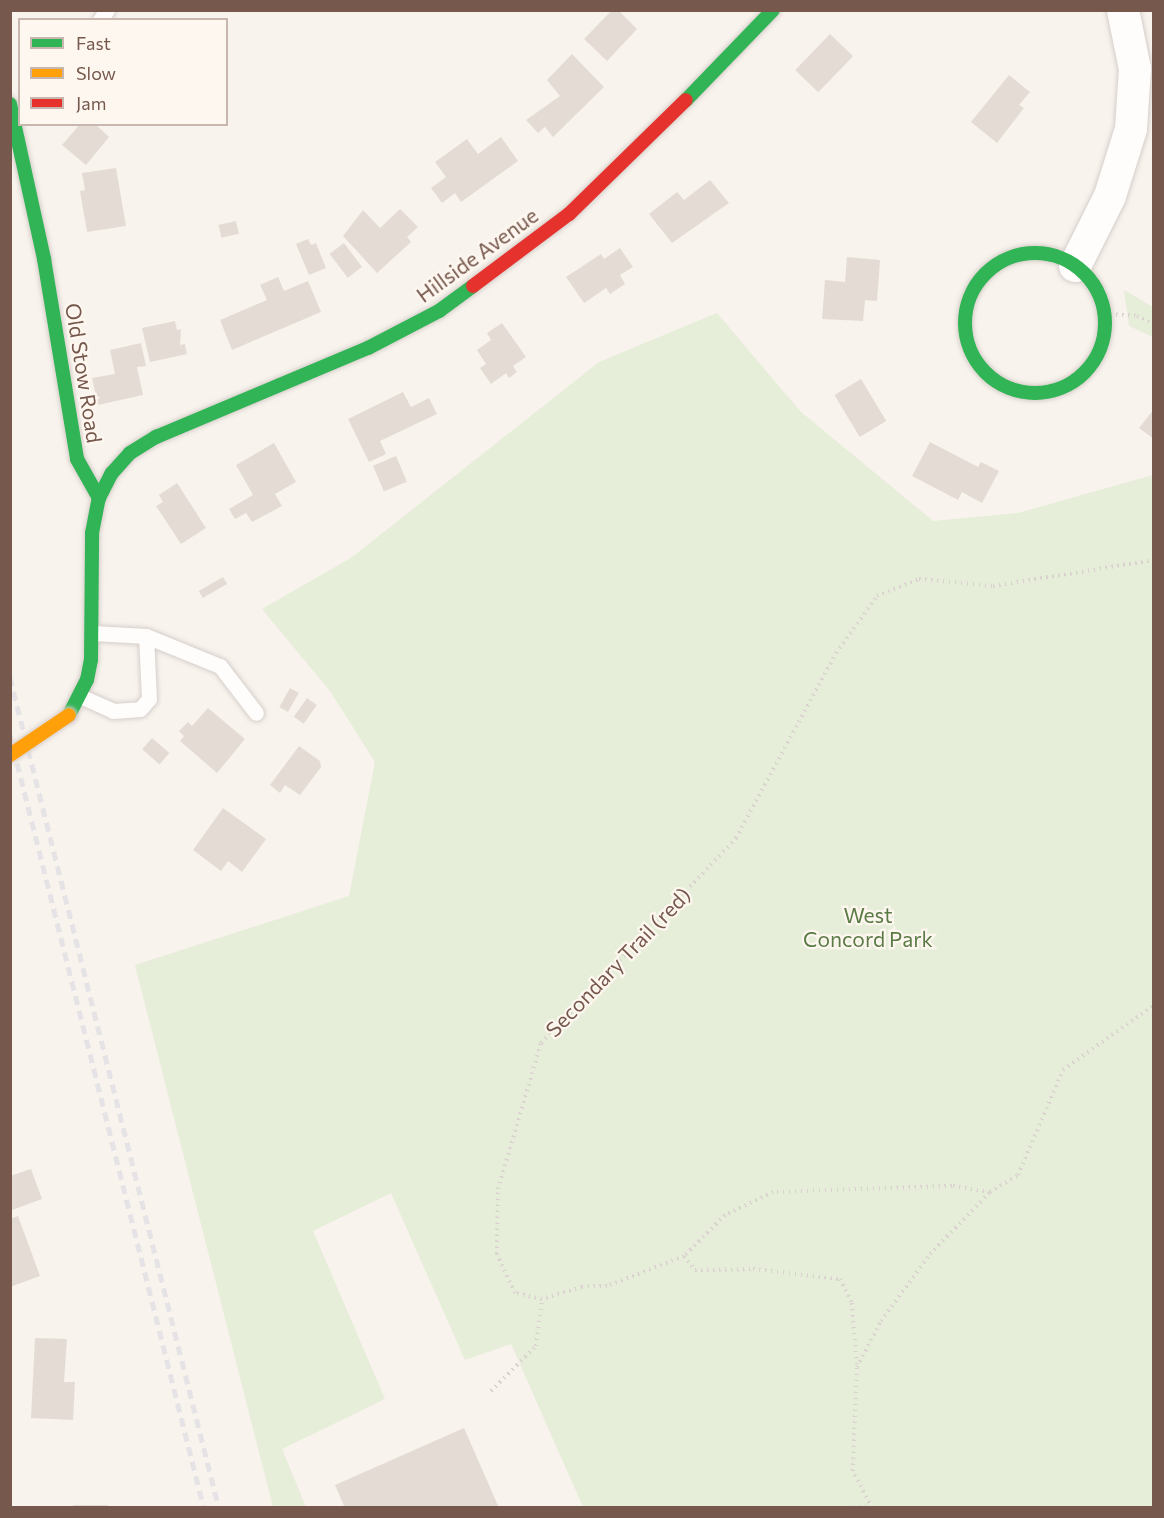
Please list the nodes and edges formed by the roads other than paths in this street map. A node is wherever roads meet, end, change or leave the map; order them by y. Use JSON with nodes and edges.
{"nodes":[{"id":1,"x":773,"y":10,"type":"edge"},
{"id":2,"x":1123,"y":10,"type":"edge"},
{"id":3,"x":10,"y":104,"type":"edge"},
{"id":4,"x":33,"y":126,"type":"edge"},
{"id":5,"x":22,"y":144,"type":"junction"},
{"id":6,"x":1076,"y":266,"type":"junction"},
{"id":7,"x":99,"y":498,"type":"junction"},
{"id":8,"x":93,"y":633,"type":"junction"},
{"id":9,"x":146,"y":636,"type":"junction"},
{"id":10,"x":80,"y":696,"type":"junction"},
{"id":11,"x":256,"y":713,"type":"dead end"},
{"id":12,"x":10,"y":755,"type":"edge"}],
"edges":[{"from":1,"to":7,"type":"street","name":"Hillside Avenue"},
{"from":2,"to":6,"type":"street"},
{"from":3,"to":5,"type":"street","name":"Old Stow Road"},
{"from":4,"to":5,"type":"lane"},
{"from":5,"to":7,"type":"street","name":"Old Stow Road"},
{"from":6,"to":6,"type":"street"},
{"from":7,"to":8,"type":"street"},
{"from":8,"to":9,"type":"lane"},
{"from":8,"to":10,"type":"street"},
{"from":9,"to":10,"type":"lane"},
{"from":9,"to":11,"type":"lane"},
{"from":10,"to":12,"type":"street","bridge":true}]}
